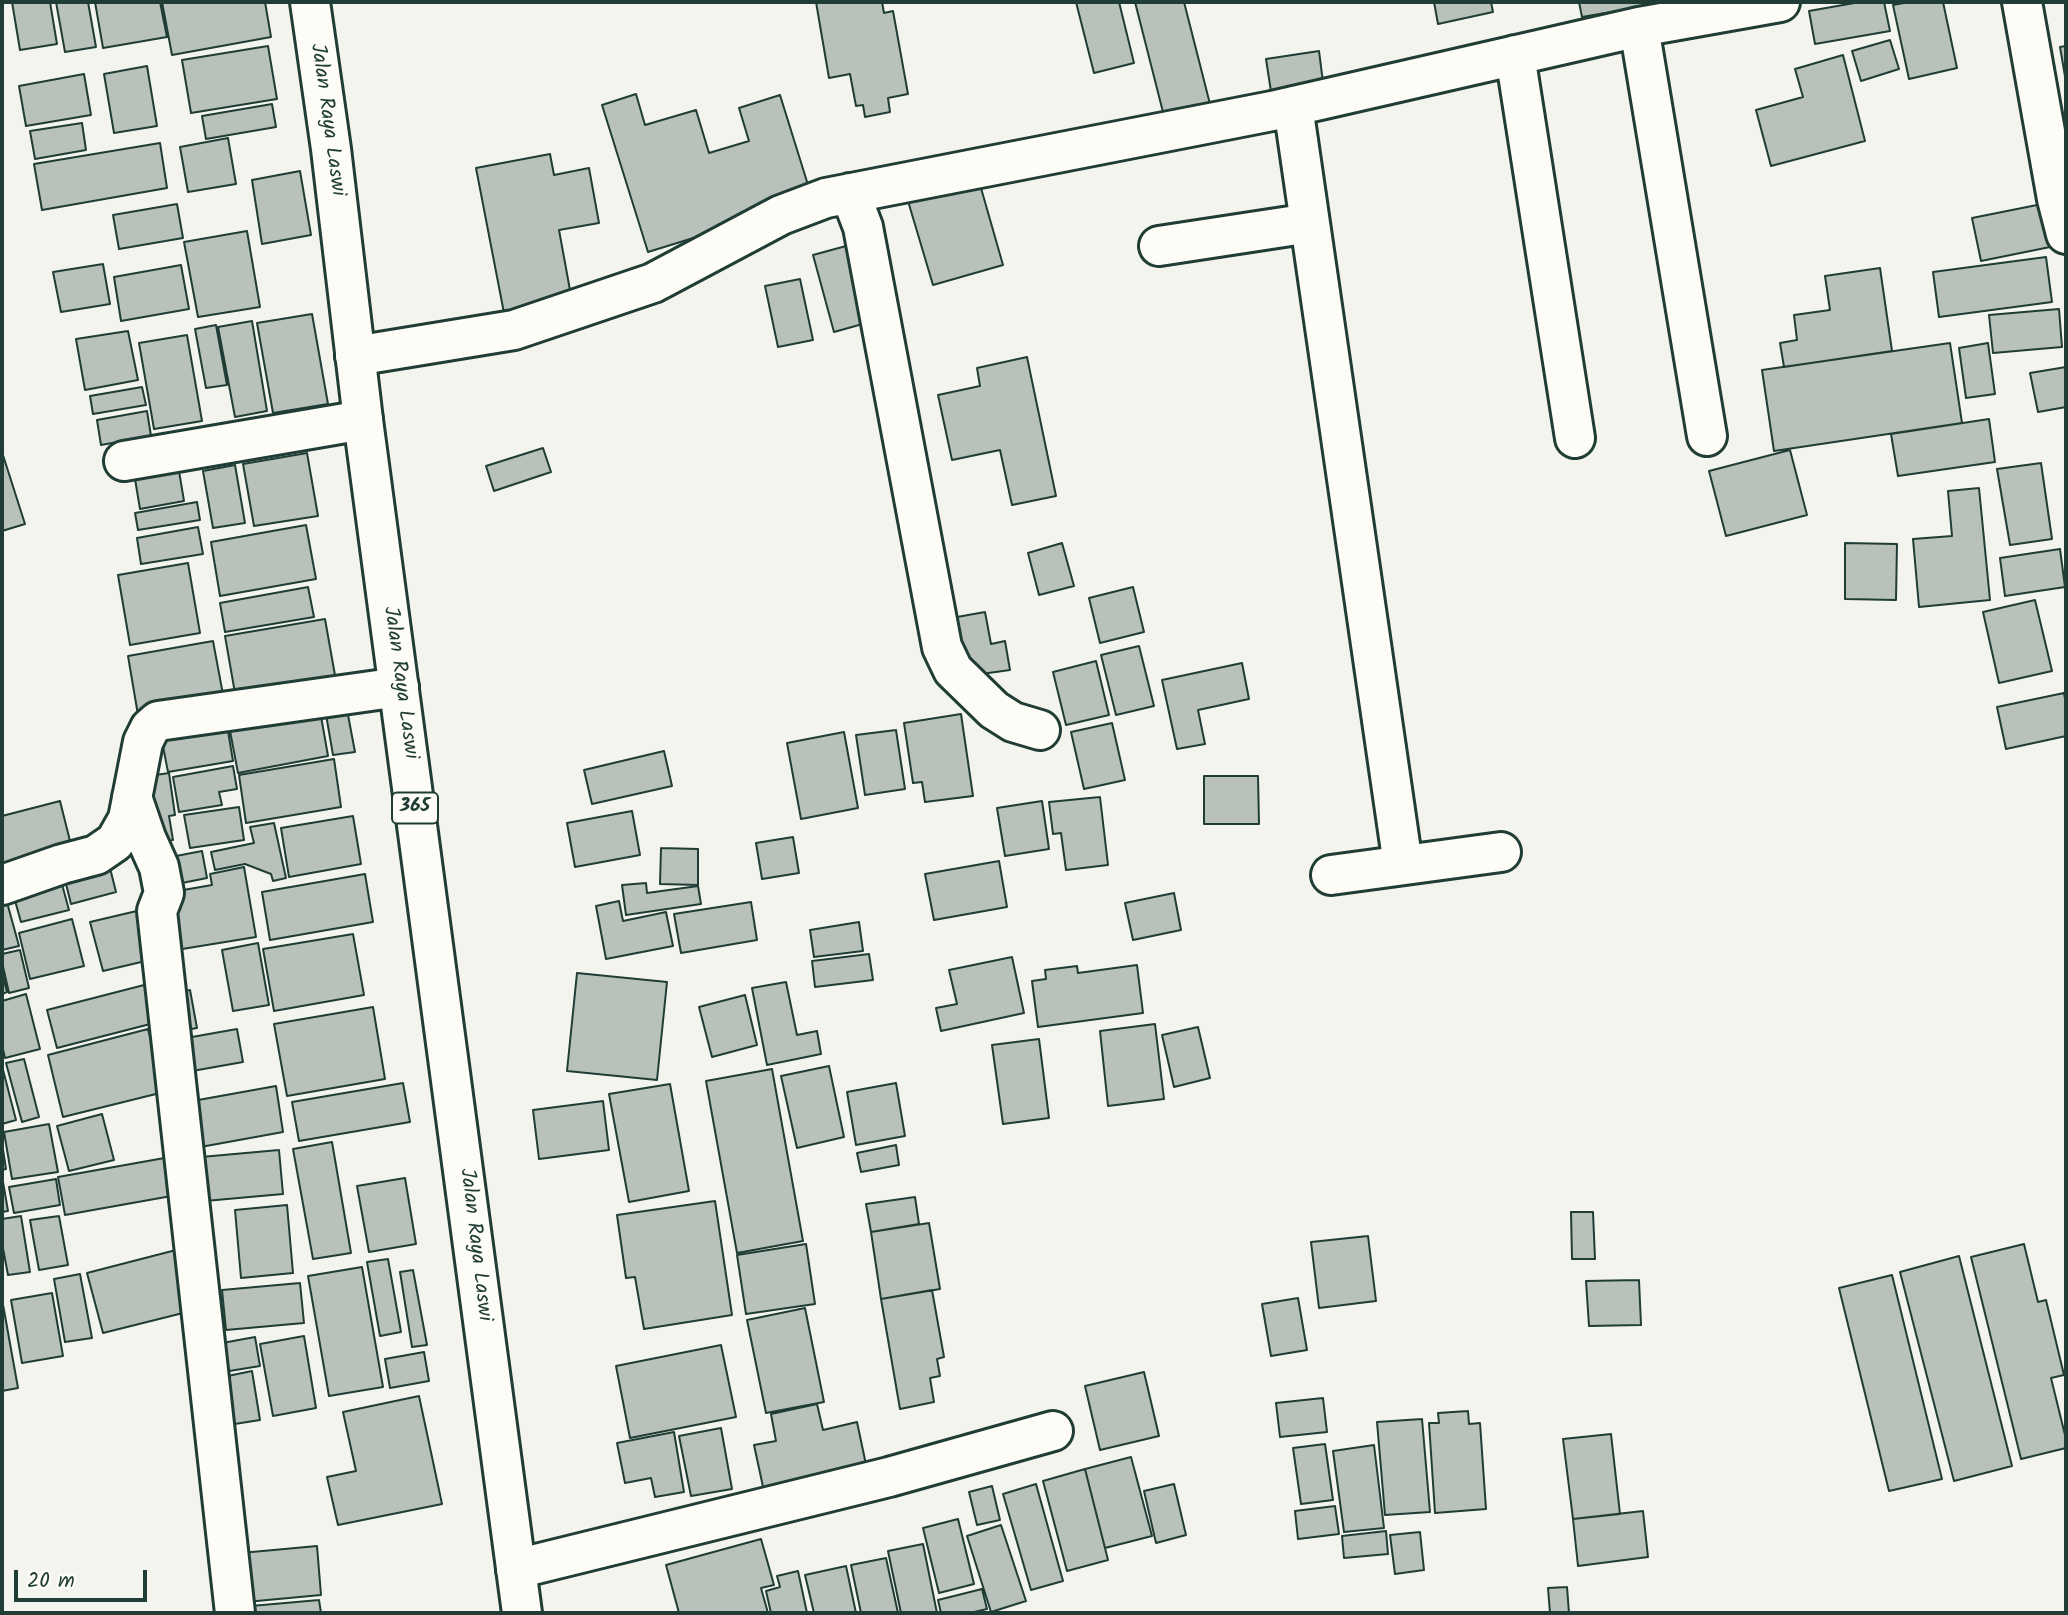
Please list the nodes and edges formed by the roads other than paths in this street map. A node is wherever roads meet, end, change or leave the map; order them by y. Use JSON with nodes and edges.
{"nodes":[{"id":1,"x":310,"y":2,"type":"edge"},
{"id":2,"x":1780,"y":2,"type":"edge"},
{"id":3,"x":2022,"y":2,"type":"edge"},
{"id":4,"x":1639,"y":27,"type":"junction"},
{"id":5,"x":1515,"y":55,"type":"junction"},
{"id":6,"x":1293,"y":106,"type":"junction"},
{"id":7,"x":850,"y":193,"type":"junction"},
{"id":8,"x":1310,"y":223,"type":"junction"},
{"id":9,"x":2066,"y":234,"type":"edge"},
{"id":10,"x":1159,"y":246,"type":"dead end"},
{"id":11,"x":355,"y":356,"type":"junction"},
{"id":12,"x":363,"y":420,"type":"junction"},
{"id":13,"x":1707,"y":436,"type":"dead end"},
{"id":14,"x":1575,"y":438,"type":"dead end"},
{"id":15,"x":124,"y":461,"type":"dead end"},
{"id":16,"x":399,"y":687,"type":"junction"},
{"id":17,"x":1040,"y":730,"type":"dead end"},
{"id":18,"x":132,"y":797,"type":"junction"},
{"id":19,"x":1501,"y":852,"type":"dead end"},
{"id":20,"x":1403,"y":865,"type":"junction"},
{"id":21,"x":1331,"y":875,"type":"dead end"},
{"id":22,"x":2,"y":885,"type":"edge"},
{"id":23,"x":1053,"y":1431,"type":"dead end"},
{"id":24,"x":516,"y":1569,"type":"junction"},
{"id":25,"x":235,"y":1613,"type":"edge"},
{"id":26,"x":522,"y":1613,"type":"edge"}],
"edges":[{"from":1,"to":11,"type":"street","name":"Jalan Raya Laswi","number":"365"},
{"from":2,"to":4,"type":"street"},
{"from":3,"to":9,"type":"street"},
{"from":4,"to":5,"type":"street"},
{"from":4,"to":13,"type":"street"},
{"from":5,"to":6,"type":"street"},
{"from":5,"to":14,"type":"street"},
{"from":6,"to":7,"type":"street"},
{"from":6,"to":8,"type":"street"},
{"from":7,"to":11,"type":"street"},
{"from":7,"to":17,"type":"street"},
{"from":8,"to":10,"type":"street"},
{"from":8,"to":20,"type":"street"},
{"from":11,"to":12,"type":"street","name":"Jalan Raya Laswi","number":"365"},
{"from":12,"to":15,"type":"street"},
{"from":12,"to":16,"type":"street","name":"Jalan Raya Laswi","number":"365"},
{"from":16,"to":18,"type":"street"},
{"from":16,"to":24,"type":"street","name":"Jalan Raya Laswi","number":"365"},
{"from":18,"to":22,"type":"street"},
{"from":18,"to":25,"type":"street"},
{"from":19,"to":20,"type":"street"},
{"from":20,"to":21,"type":"street"},
{"from":23,"to":24,"type":"street"},
{"from":24,"to":26,"type":"street","name":"Jalan Raya Laswi","number":"365"}]}
